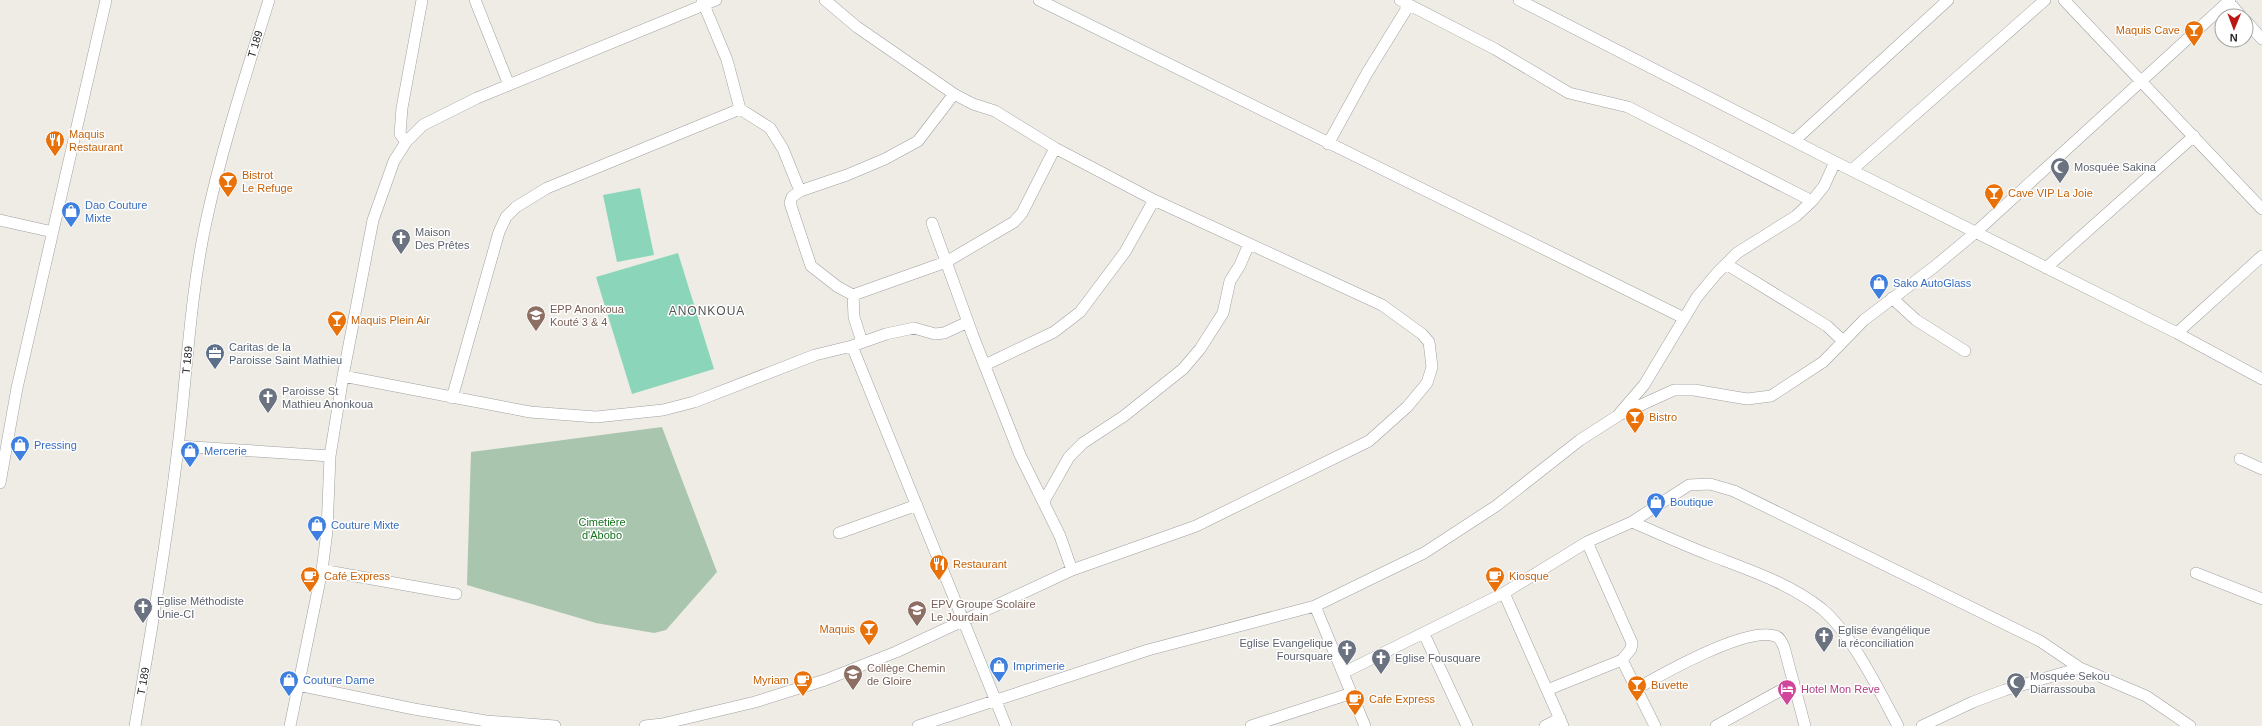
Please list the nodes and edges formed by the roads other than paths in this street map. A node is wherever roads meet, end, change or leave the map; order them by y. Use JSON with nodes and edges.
{"nodes":[{"id":1,"x":106,"y":0,"type":"edge"},
{"id":2,"x":269,"y":0,"type":"edge"},
{"id":3,"x":422,"y":0,"type":"edge"},
{"id":4,"x":475,"y":0,"type":"edge"},
{"id":5,"x":716,"y":0,"type":"edge"},
{"id":6,"x":825,"y":0,"type":"edge"},
{"id":7,"x":1039,"y":0,"type":"edge"},
{"id":8,"x":1519,"y":0,"type":"edge"},
{"id":9,"x":1948,"y":0,"type":"edge"},
{"id":10,"x":2045,"y":0,"type":"edge"},
{"id":11,"x":2064,"y":0,"type":"edge"},
{"id":12,"x":2229,"y":1,"type":"edge"},
{"id":13,"x":1405,"y":2,"type":"edge"},
{"id":14,"x":703,"y":3,"type":"edge"},
{"id":15,"x":2254,"y":30,"type":"edge"},
{"id":16,"x":2262,"y":39,"type":"edge"},
{"id":17,"x":2141,"y":81,"type":"junction"},
{"id":18,"x":509,"y":85,"type":"junction"},
{"id":19,"x":954,"y":94,"type":"junction"},
{"id":20,"x":740,"y":109,"type":"junction"},
{"id":21,"x":2194,"y":136,"type":"junction"},
{"id":22,"x":1795,"y":140,"type":"junction"},
{"id":23,"x":406,"y":142,"type":"junction"},
{"id":24,"x":1328,"y":144,"type":"junction"},
{"id":25,"x":1055,"y":148,"type":"junction"},
{"id":26,"x":1835,"y":162,"type":"junction"},
{"id":27,"x":1853,"y":169,"type":"junction"},
{"id":28,"x":800,"y":191,"type":"junction"},
{"id":29,"x":1154,"y":200,"type":"junction"},
{"id":30,"x":1812,"y":201,"type":"junction"},
{"id":31,"x":2262,"y":209,"type":"edge"},
{"id":32,"x":0,"y":220,"type":"edge"},
{"id":33,"x":932,"y":223,"type":"dead end"},
{"id":34,"x":53,"y":232,"type":"junction"},
{"id":35,"x":1976,"y":232,"type":"junction"},
{"id":36,"x":1249,"y":244,"type":"junction"},
{"id":37,"x":2262,"y":256,"type":"edge"},
{"id":38,"x":946,"y":262,"type":"junction"},
{"id":39,"x":1726,"y":264,"type":"junction"},
{"id":40,"x":2046,"y":268,"type":"junction"},
{"id":41,"x":854,"y":295,"type":"junction"},
{"id":42,"x":1892,"y":298,"type":"junction"},
{"id":43,"x":1684,"y":318,"type":"junction"},
{"id":44,"x":968,"y":322,"type":"junction"},
{"id":45,"x":2177,"y":333,"type":"junction"},
{"id":46,"x":1844,"y":341,"type":"junction"},
{"id":47,"x":857,"y":344,"type":"junction"},
{"id":48,"x":1965,"y":351,"type":"dead end"},
{"id":49,"x":985,"y":365,"type":"junction"},
{"id":50,"x":343,"y":376,"type":"junction"},
{"id":51,"x":2262,"y":379,"type":"edge"},
{"id":52,"x":452,"y":398,"type":"junction"},
{"id":53,"x":1618,"y":415,"type":"junction"},
{"id":54,"x":178,"y":446,"type":"junction"},
{"id":55,"x":330,"y":456,"type":"junction"},
{"id":56,"x":2240,"y":460,"type":"dead end"},
{"id":57,"x":2262,"y":469,"type":"edge"},
{"id":58,"x":0,"y":483,"type":"edge"},
{"id":59,"x":1044,"y":501,"type":"junction"},
{"id":60,"x":916,"y":505,"type":"junction"},
{"id":61,"x":1632,"y":522,"type":"junction"},
{"id":62,"x":839,"y":533,"type":"dead end"},
{"id":63,"x":1587,"y":542,"type":"junction"},
{"id":64,"x":322,"y":570,"type":"junction"},
{"id":65,"x":1072,"y":570,"type":"junction"},
{"id":66,"x":2196,"y":573,"type":"dead end"},
{"id":67,"x":1504,"y":593,"type":"junction"},
{"id":68,"x":456,"y":594,"type":"dead end"},
{"id":69,"x":2262,"y":599,"type":"edge"},
{"id":70,"x":1315,"y":606,"type":"junction"},
{"id":71,"x":963,"y":621,"type":"junction"},
{"id":72,"x":1424,"y":634,"type":"junction"},
{"id":73,"x":1622,"y":660,"type":"junction"},
{"id":74,"x":2080,"y":668,"type":"junction"},
{"id":75,"x":1343,"y":673,"type":"junction"},
{"id":76,"x":1794,"y":683,"type":"junction"},
{"id":77,"x":298,"y":685,"type":"junction"},
{"id":78,"x":1636,"y":689,"type":"junction"},
{"id":79,"x":1547,"y":690,"type":"junction"},
{"id":80,"x":1352,"y":693,"type":"junction"},
{"id":81,"x":996,"y":702,"type":"junction"},
{"id":82,"x":1562,"y":722,"type":"edge"},
{"id":83,"x":135,"y":726,"type":"edge"},
{"id":84,"x":290,"y":726,"type":"edge"},
{"id":85,"x":555,"y":726,"type":"edge"},
{"id":86,"x":645,"y":726,"type":"edge"},
{"id":87,"x":918,"y":726,"type":"edge"},
{"id":88,"x":1006,"y":726,"type":"edge"},
{"id":89,"x":1252,"y":726,"type":"edge"},
{"id":90,"x":1365,"y":726,"type":"edge"},
{"id":91,"x":1467,"y":726,"type":"edge"},
{"id":92,"x":1545,"y":726,"type":"edge"},
{"id":93,"x":1655,"y":726,"type":"edge"},
{"id":94,"x":1716,"y":726,"type":"edge"},
{"id":95,"x":1805,"y":726,"type":"edge"},
{"id":96,"x":1898,"y":726,"type":"edge"},
{"id":97,"x":1922,"y":726,"type":"edge"},
{"id":98,"x":2190,"y":726,"type":"edge"}],
"edges":[{"from":1,"to":34,"type":"street"},
{"from":2,"to":54,"type":"street","name":"T 189"},
{"from":3,"to":23,"type":"street"},
{"from":4,"to":18,"type":"street"},
{"from":5,"to":14,"type":"street"},
{"from":6,"to":19,"type":"street"},
{"from":7,"to":24,"type":"street"},
{"from":8,"to":22,"type":"street"},
{"from":9,"to":22,"type":"street"},
{"from":10,"to":27,"type":"street"},
{"from":11,"to":17,"type":"street"},
{"from":12,"to":17,"type":"street"},
{"from":13,"to":24,"type":"street"},
{"from":13,"to":30,"type":"street"},
{"from":14,"to":18,"type":"street"},
{"from":14,"to":20,"type":"street"},
{"from":15,"to":16,"type":"street"},
{"from":17,"to":21,"type":"street"},
{"from":17,"to":35,"type":"street"},
{"from":18,"to":23,"type":"street"},
{"from":19,"to":25,"type":"street"},
{"from":19,"to":28,"type":"street"},
{"from":20,"to":28,"type":"street"},
{"from":20,"to":52,"type":"street"},
{"from":21,"to":31,"type":"street"},
{"from":21,"to":40,"type":"street"},
{"from":22,"to":26,"type":"street"},
{"from":23,"to":50,"type":"street"},
{"from":24,"to":43,"type":"street"},
{"from":25,"to":29,"type":"street"},
{"from":25,"to":38,"type":"street"},
{"from":26,"to":27,"type":"street"},
{"from":26,"to":30,"type":"street"},
{"from":27,"to":35,"type":"street"},
{"from":28,"to":41,"type":"street"},
{"from":29,"to":36,"type":"street"},
{"from":29,"to":49,"type":"street"},
{"from":30,"to":39,"type":"street"},
{"from":32,"to":34,"type":"street"},
{"from":33,"to":38,"type":"street"},
{"from":34,"to":58,"type":"street"},
{"from":35,"to":40,"type":"street"},
{"from":35,"to":42,"type":"street"},
{"from":36,"to":59,"type":"street"},
{"from":36,"to":65,"type":"street"},
{"from":37,"to":45,"type":"street"},
{"from":38,"to":41,"type":"street"},
{"from":38,"to":44,"type":"street"},
{"from":39,"to":43,"type":"street"},
{"from":39,"to":46,"type":"street"},
{"from":40,"to":45,"type":"street"},
{"from":41,"to":47,"type":"street"},
{"from":42,"to":46,"type":"street"},
{"from":42,"to":48,"type":"street"},
{"from":43,"to":53,"type":"street"},
{"from":44,"to":47,"type":"street"},
{"from":44,"to":49,"type":"street"},
{"from":45,"to":51,"type":"street"},
{"from":46,"to":53,"type":"street"},
{"from":47,"to":52,"type":"street"},
{"from":47,"to":60,"type":"street"},
{"from":49,"to":59,"type":"street"},
{"from":50,"to":52,"type":"street"},
{"from":50,"to":55,"type":"street"},
{"from":53,"to":70,"type":"street"},
{"from":54,"to":55,"type":"street"},
{"from":54,"to":83,"type":"street","name":"T 189"},
{"from":55,"to":64,"type":"street"},
{"from":56,"to":57,"type":"street"},
{"from":59,"to":65,"type":"street"},
{"from":60,"to":62,"type":"street"},
{"from":60,"to":71,"type":"street"},
{"from":61,"to":63,"type":"street"},
{"from":61,"to":74,"type":"street"},
{"from":61,"to":96,"type":"street"},
{"from":63,"to":67,"type":"street"},
{"from":63,"to":73,"type":"street"},
{"from":64,"to":68,"type":"street"},
{"from":64,"to":77,"type":"street"},
{"from":65,"to":71,"type":"street"},
{"from":66,"to":69,"type":"street"},
{"from":67,"to":72,"type":"street"},
{"from":67,"to":79,"type":"street"},
{"from":70,"to":75,"type":"street"},
{"from":70,"to":81,"type":"street"},
{"from":71,"to":81,"type":"street"},
{"from":71,"to":86,"type":"street"},
{"from":72,"to":75,"type":"street"},
{"from":72,"to":91,"type":"street"},
{"from":73,"to":78,"type":"street"},
{"from":73,"to":79,"type":"street"},
{"from":74,"to":97,"type":"street"},
{"from":74,"to":98,"type":"street"},
{"from":75,"to":80,"type":"street"},
{"from":76,"to":78,"type":"street"},
{"from":76,"to":94,"type":"street"},
{"from":76,"to":95,"type":"street"},
{"from":77,"to":84,"type":"street"},
{"from":77,"to":85,"type":"street"},
{"from":78,"to":93,"type":"street"},
{"from":79,"to":82,"type":"street"},
{"from":80,"to":89,"type":"street"},
{"from":80,"to":90,"type":"street"},
{"from":81,"to":87,"type":"street"},
{"from":81,"to":88,"type":"street"},
{"from":82,"to":92,"type":"street"}]}
